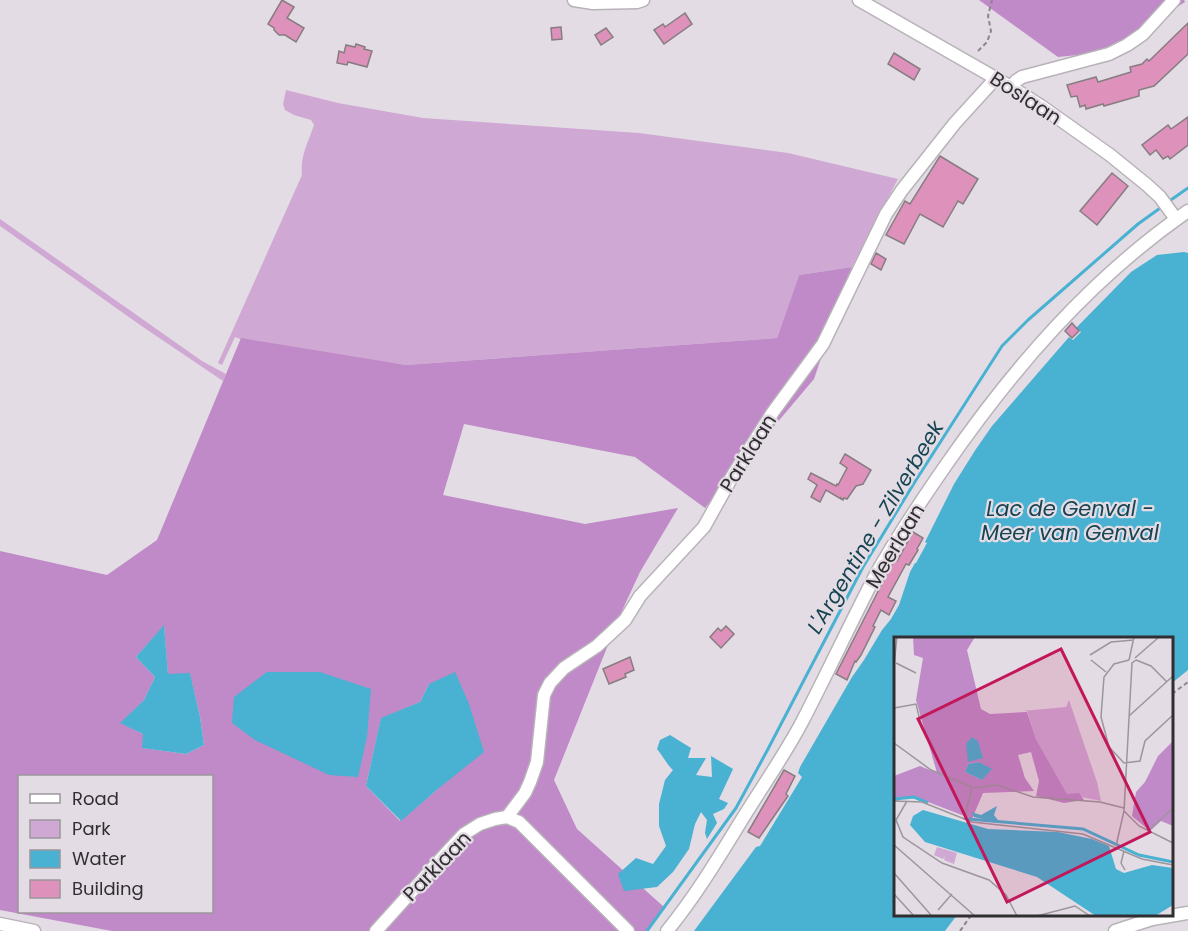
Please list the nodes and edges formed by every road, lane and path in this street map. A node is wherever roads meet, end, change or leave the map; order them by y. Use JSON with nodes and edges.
{"nodes":[{"id":1,"x":574,"y":0,"type":"edge"},
{"id":2,"x":643,"y":0,"type":"edge"},
{"id":3,"x":859,"y":0,"type":"edge"},
{"id":4,"x":992,"y":0,"type":"edge"},
{"id":5,"x":1174,"y":0,"type":"edge"},
{"id":6,"x":978,"y":51,"type":"dead end"},
{"id":7,"x":996,"y":78,"type":"junction"},
{"id":8,"x":1011,"y":87,"type":"junction"},
{"id":9,"x":1188,"y":211,"type":"edge"},
{"id":10,"x":1172,"y":214,"type":"junction"},
{"id":11,"x":1188,"y":682,"type":"edge"},
{"id":12,"x":1173,"y":693,"type":"edge"},
{"id":13,"x":507,"y":817,"type":"junction"},
{"id":14,"x":1188,"y":913,"type":"edge"},
{"id":15,"x":971,"y":916,"type":"edge"},
{"id":16,"x":1173,"y":916,"type":"edge"},
{"id":17,"x":1173,"y":916,"type":"edge"},
{"id":18,"x":0,"y":924,"type":"edge"},
{"id":19,"x":34,"y":931,"type":"edge"},
{"id":20,"x":376,"y":931,"type":"edge"},
{"id":21,"x":628,"y":931,"type":"edge"},
{"id":22,"x":667,"y":931,"type":"edge"},
{"id":23,"x":960,"y":931,"type":"edge"},
{"id":24,"x":1115,"y":931,"type":"edge"}],
"edges":[{"from":1,"to":2,"type":"street"},
{"from":3,"to":7,"type":"street","name":"Boslaan"},
{"from":4,"to":6,"type":"path"},
{"from":5,"to":8,"type":"street"},
{"from":7,"to":8,"type":"street","name":"Boslaan"},
{"from":7,"to":13,"type":"street","name":"Parklaan"},
{"from":8,"to":10,"type":"street","name":"Boslaan"},
{"from":9,"to":10,"type":"street","name":"Meerlaan"},
{"from":10,"to":22,"type":"street","name":"Meerlaan"},
{"from":11,"to":12,"type":"path"},
{"from":13,"to":20,"type":"street","name":"Parklaan"},
{"from":13,"to":21,"type":"street"},
{"from":14,"to":17,"type":"street"},
{"from":15,"to":23,"type":"path"},
{"from":16,"to":24,"type":"street"},
{"from":18,"to":19,"type":"street"}]}
